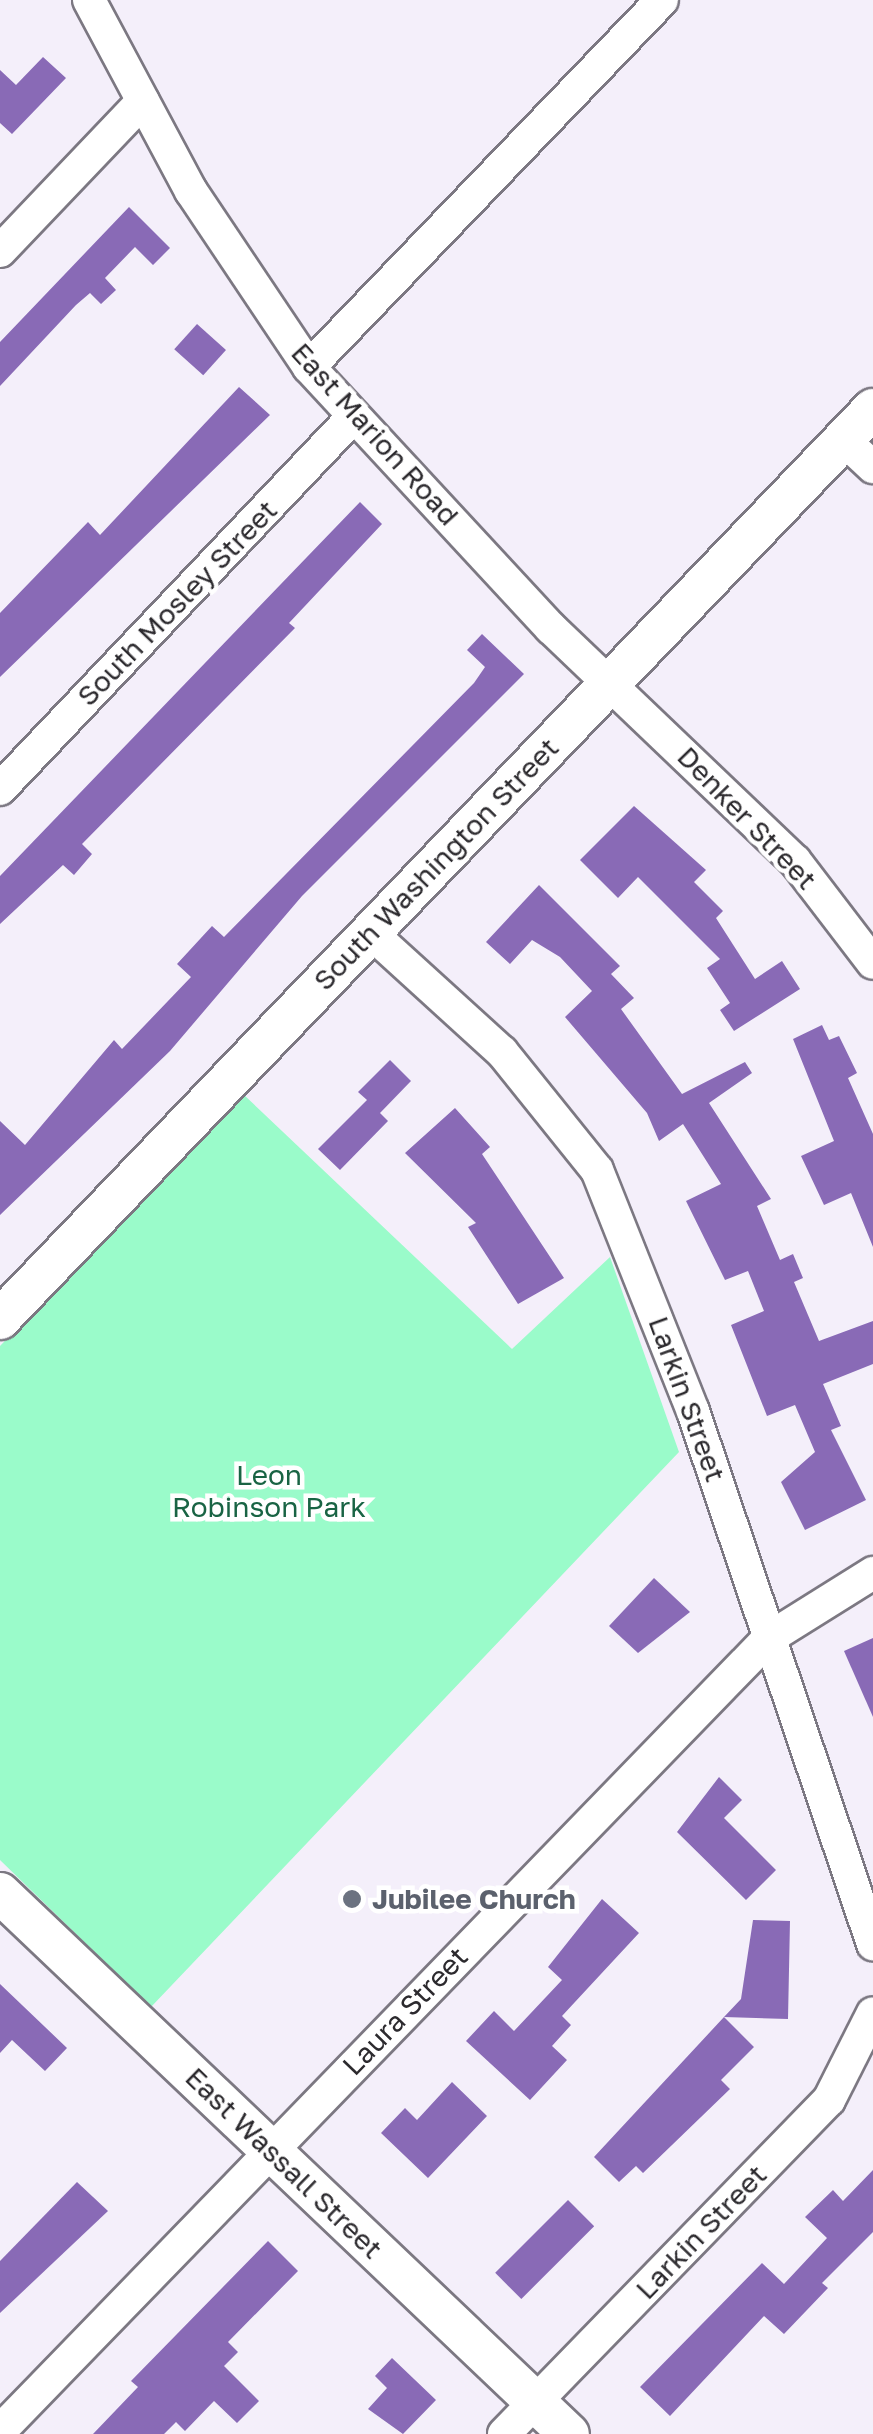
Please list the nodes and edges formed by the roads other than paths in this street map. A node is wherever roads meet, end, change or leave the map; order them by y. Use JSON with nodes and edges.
{"nodes":[{"id":1,"x":89,"y":0,"type":"edge"},
{"id":2,"x":662,"y":0,"type":"edge"},
{"id":3,"x":143,"y":101,"type":"junction"},
{"id":4,"x":0,"y":251,"type":"edge"},
{"id":5,"x":308,"y":367,"type":"junction"},
{"id":6,"x":873,"y":409,"type":"edge"},
{"id":7,"x":354,"y":416,"type":"junction"},
{"id":8,"x":844,"y":440,"type":"junction"},
{"id":9,"x":873,"y":466,"type":"edge"},
{"id":10,"x":610,"y":684,"type":"junction"},
{"id":11,"x":0,"y":789,"type":"edge"},
{"id":12,"x":370,"y":932,"type":"junction"},
{"id":13,"x":873,"y":963,"type":"edge"},
{"id":14,"x":0,"y":1318,"type":"edge"},
{"id":15,"x":873,"y":1573,"type":"edge"},
{"id":16,"x":770,"y":1638,"type":"junction"},
{"id":17,"x":1,"y":1896,"type":"edge"},
{"id":18,"x":873,"y":1944,"type":"edge"},
{"id":19,"x":873,"y":2013,"type":"edge"},
{"id":20,"x":272,"y":2152,"type":"junction"},
{"id":21,"x":535,"y":2402,"type":"junction"},
{"id":22,"x":0,"y":2431,"type":"edge"},
{"id":23,"x":504,"y":2434,"type":"edge"},
{"id":24,"x":569,"y":2434,"type":"edge"}],
"edges":[{"from":1,"to":3,"type":"street","name":"East Marion Road"},
{"from":2,"to":5,"type":"street"},
{"from":3,"to":4,"type":"street"},
{"from":3,"to":5,"type":"street","name":"East Marion Road"},
{"from":5,"to":7,"type":"street","name":"East Marion Road"},
{"from":6,"to":8,"type":"street","name":"South Washington Street"},
{"from":7,"to":10,"type":"street","name":"East Marion Road"},
{"from":7,"to":11,"type":"street","name":"South Mosley Street"},
{"from":8,"to":9,"type":"street"},
{"from":8,"to":10,"type":"street","name":"South Washington Street"},
{"from":10,"to":12,"type":"street","name":"South Washington Street"},
{"from":10,"to":13,"type":"street","name":"Denker Street"},
{"from":12,"to":14,"type":"street","name":"South Washington Street"},
{"from":12,"to":16,"type":"street","name":"Larkin Street"},
{"from":15,"to":16,"type":"street","name":"Laura Street"},
{"from":16,"to":18,"type":"street","name":"Larkin Street"},
{"from":16,"to":20,"type":"street","name":"Laura Street"},
{"from":17,"to":20,"type":"street","name":"East Wassall Street"},
{"from":19,"to":21,"type":"street","name":"Larkin Street"},
{"from":20,"to":21,"type":"street","name":"East Wassall Street"},
{"from":20,"to":22,"type":"street","name":"Laura Street"},
{"from":21,"to":23,"type":"street","name":"Larkin Street"},
{"from":21,"to":24,"type":"street","name":"East Wassall Street"}]}
